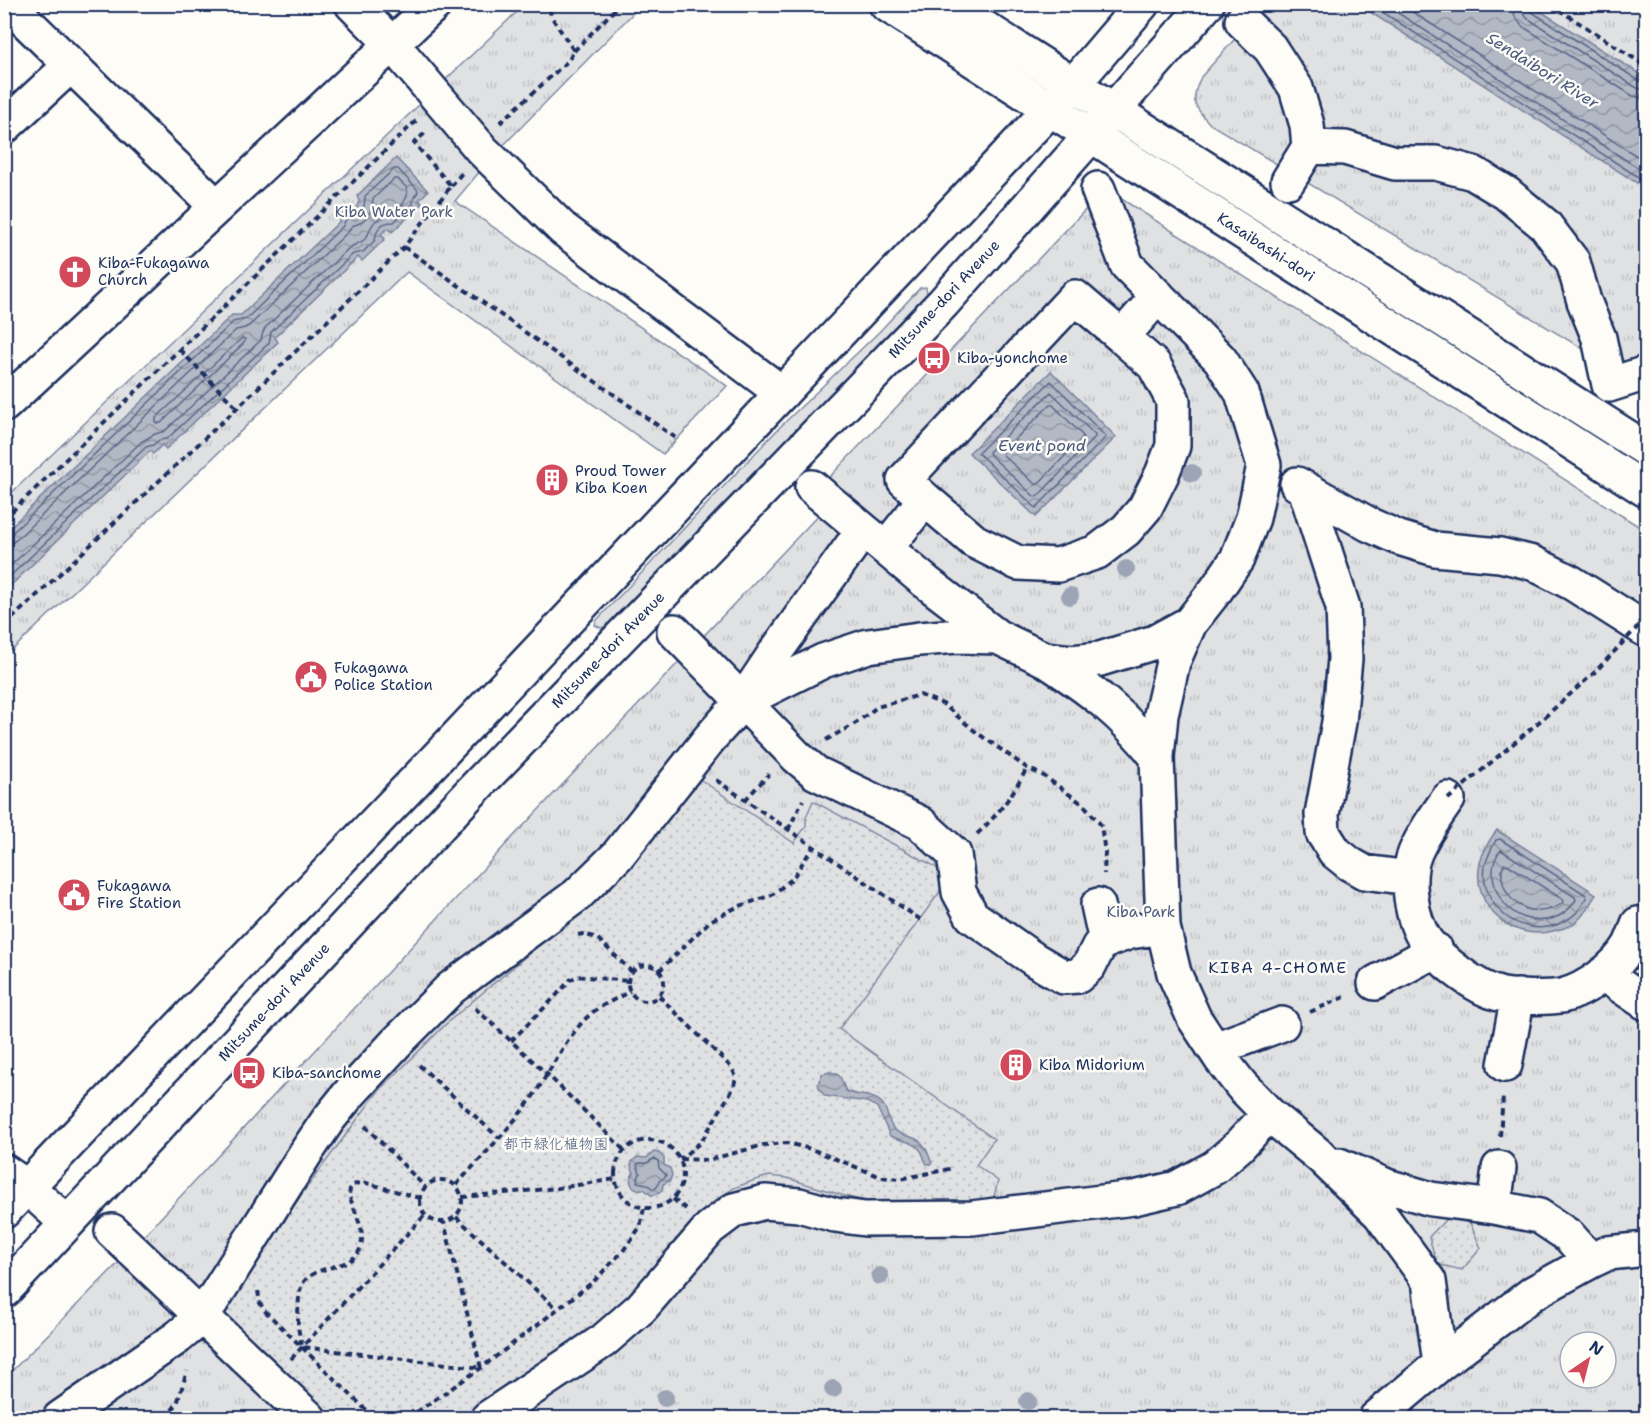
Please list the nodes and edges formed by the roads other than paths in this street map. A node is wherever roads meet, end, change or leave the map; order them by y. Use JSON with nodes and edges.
{"nodes":[{"id":1,"x":8,"y":4,"type":"edge"},
{"id":2,"x":352,"y":4,"type":"edge"},
{"id":3,"x":435,"y":4,"type":"edge"},
{"id":4,"x":886,"y":4,"type":"edge"},
{"id":5,"x":946,"y":4,"type":"edge"},
{"id":6,"x":1142,"y":4,"type":"edge"},
{"id":7,"x":1207,"y":4,"type":"edge"},
{"id":8,"x":1242,"y":21,"type":"dead end"},
{"id":9,"x":393,"y":45,"type":"junction"},
{"id":10,"x":71,"y":65,"type":"junction"},
{"id":11,"x":1073,"y":85,"type":"junction"},
{"id":12,"x":1050,"y":108,"type":"junction"},
{"id":13,"x":1114,"y":110,"type":"junction"},
{"id":14,"x":4,"y":127,"type":"edge"},
{"id":15,"x":1092,"y":135,"type":"junction"},
{"id":16,"x":1309,"y":147,"type":"junction"},
{"id":17,"x":1288,"y":181,"type":"dead end"},
{"id":18,"x":1098,"y":189,"type":"dead end"},
{"id":19,"x":217,"y":207,"type":"junction"},
{"id":20,"x":1158,"y":296,"type":"junction"},
{"id":21,"x":1122,"y":337,"type":"junction"},
{"id":22,"x":1647,"y":373,"type":"edge"},
{"id":23,"x":783,"y":393,"type":"junction"},
{"id":24,"x":4,"y":405,"type":"edge"},
{"id":25,"x":1647,"y":449,"type":"edge"},
{"id":26,"x":1264,"y":465,"type":"junction"},
{"id":27,"x":812,"y":487,"type":"dead end"},
{"id":28,"x":1305,"y":489,"type":"junction"},
{"id":29,"x":1647,"y":490,"type":"edge"},
{"id":30,"x":925,"y":499,"type":"junction"},
{"id":31,"x":874,"y":539,"type":"junction"},
{"id":32,"x":1190,"y":622,"type":"junction"},
{"id":33,"x":1647,"y":630,"type":"edge"},
{"id":34,"x":674,"y":631,"type":"dead end"},
{"id":35,"x":998,"y":637,"type":"junction"},
{"id":36,"x":1044,"y":659,"type":"junction"},
{"id":37,"x":743,"y":701,"type":"junction"},
{"id":38,"x":1157,"y":757,"type":"junction"},
{"id":39,"x":1448,"y":799,"type":"road end"},
{"id":40,"x":1410,"y":878,"type":"junction"},
{"id":41,"x":1098,"y":905,"type":"road end"},
{"id":42,"x":1638,"y":924,"type":"dead end"},
{"id":43,"x":1163,"y":927,"type":"junction"},
{"id":44,"x":1108,"y":940,"type":"junction"},
{"id":45,"x":1436,"y":950,"type":"junction"},
{"id":46,"x":1603,"y":974,"type":"junction"},
{"id":47,"x":1376,"y":983,"type":"road end"},
{"id":48,"x":1518,"y":996,"type":"junction"},
{"id":49,"x":1647,"y":1003,"type":"edge"},
{"id":50,"x":1282,"y":1024,"type":"road end"},
{"id":51,"x":1215,"y":1049,"type":"junction"},
{"id":52,"x":1505,"y":1065,"type":"road end"},
{"id":53,"x":1269,"y":1114,"type":"junction"},
{"id":54,"x":1321,"y":1157,"type":"junction"},
{"id":55,"x":1499,"y":1168,"type":"road end"},
{"id":56,"x":16,"y":1179,"type":"edge"},
{"id":57,"x":1494,"y":1207,"type":"junction"},
{"id":58,"x":4,"y":1211,"type":"edge"},
{"id":59,"x":68,"y":1223,"type":"junction"},
{"id":60,"x":112,"y":1231,"type":"dead end"},
{"id":61,"x":1647,"y":1250,"type":"edge"},
{"id":62,"x":1591,"y":1260,"type":"junction"},
{"id":63,"x":4,"y":1291,"type":"edge"},
{"id":64,"x":202,"y":1317,"type":"junction"},
{"id":65,"x":1440,"y":1364,"type":"junction"},
{"id":66,"x":60,"y":1419,"type":"edge"},
{"id":67,"x":309,"y":1419,"type":"edge"},
{"id":68,"x":488,"y":1419,"type":"edge"},
{"id":69,"x":1376,"y":1419,"type":"edge"}],
"edges":[{"from":1,"to":10,"type":"street"},
{"from":2,"to":9,"type":"street"},
{"from":3,"to":9,"type":"street"},
{"from":4,"to":12,"type":"street","name":"Kasaibashi-dori"},
{"from":5,"to":11,"type":"street"},
{"from":6,"to":11,"type":"street"},
{"from":7,"to":13,"type":"street","name":"Mitsume-dori Avenue"},
{"from":8,"to":16,"type":"street"},
{"from":9,"to":19,"type":"street"},
{"from":9,"to":23,"type":"street"},
{"from":10,"to":14,"type":"street"},
{"from":10,"to":19,"type":"street"},
{"from":11,"to":12,"type":"street"},
{"from":11,"to":13,"type":"street"},
{"from":12,"to":15,"type":"street","name":"Kasaibashi-dori"},
{"from":12,"to":23,"type":"street"},
{"from":13,"to":15,"type":"street","name":"Mitsume-dori Avenue"},
{"from":13,"to":25,"type":"street"},
{"from":15,"to":29,"type":"street","name":"Kasaibashi-dori"},
{"from":15,"to":59,"type":"street","name":"Mitsume-dori Avenue"},
{"from":16,"to":17,"type":"street"},
{"from":16,"to":22,"type":"street"},
{"from":18,"to":20,"type":"street"},
{"from":19,"to":24,"type":"street"},
{"from":20,"to":21,"type":"street"},
{"from":20,"to":26,"type":"street"},
{"from":21,"to":30,"type":"street"},
{"from":21,"to":30,"type":"street"},
{"from":23,"to":56,"type":"street"},
{"from":26,"to":28,"type":"street"},
{"from":26,"to":32,"type":"street"},
{"from":27,"to":31,"type":"street"},
{"from":28,"to":33,"type":"street"},
{"from":28,"to":40,"type":"street"},
{"from":30,"to":31,"type":"street"},
{"from":31,"to":35,"type":"street"},
{"from":31,"to":37,"type":"street"},
{"from":32,"to":36,"type":"street"},
{"from":32,"to":38,"type":"street"},
{"from":34,"to":37,"type":"street"},
{"from":35,"to":36,"type":"street"},
{"from":35,"to":37,"type":"street"},
{"from":36,"to":38,"type":"street"},
{"from":37,"to":44,"type":"street"},
{"from":37,"to":64,"type":"street"},
{"from":38,"to":43,"type":"street"},
{"from":39,"to":40,"type":"street"},
{"from":40,"to":45,"type":"street"},
{"from":41,"to":44,"type":"street"},
{"from":42,"to":46,"type":"street"},
{"from":43,"to":44,"type":"street"},
{"from":43,"to":51,"type":"street"},
{"from":45,"to":47,"type":"street"},
{"from":45,"to":48,"type":"street"},
{"from":46,"to":48,"type":"street"},
{"from":46,"to":49,"type":"street"},
{"from":48,"to":52,"type":"street"},
{"from":50,"to":51,"type":"street"},
{"from":51,"to":53,"type":"street"},
{"from":53,"to":54,"type":"street"},
{"from":53,"to":68,"type":"street"},
{"from":54,"to":57,"type":"street"},
{"from":54,"to":65,"type":"street"},
{"from":55,"to":57,"type":"street"},
{"from":56,"to":58,"type":"street"},
{"from":56,"to":59,"type":"street"},
{"from":57,"to":62,"type":"street"},
{"from":59,"to":63,"type":"street","name":"Mitsume-dori Avenue"},
{"from":60,"to":64,"type":"street"},
{"from":61,"to":62,"type":"street"},
{"from":62,"to":65,"type":"street"},
{"from":64,"to":66,"type":"street"},
{"from":64,"to":67,"type":"street"},
{"from":65,"to":69,"type":"street"}]}
